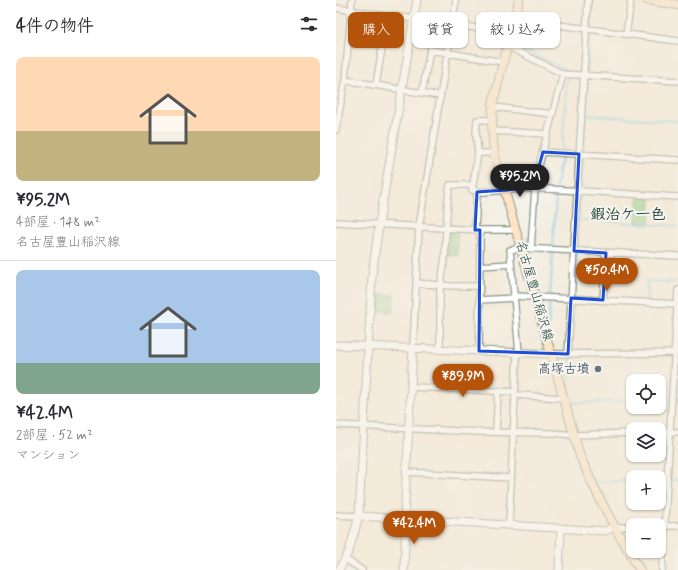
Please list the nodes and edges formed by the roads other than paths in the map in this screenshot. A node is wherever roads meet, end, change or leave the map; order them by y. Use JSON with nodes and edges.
{"nodes":[{"id":1,"x":352,"y":0,"type":"edge"},
{"id":2,"x":417,"y":0,"type":"edge"},
{"id":3,"x":456,"y":0,"type":"edge"},
{"id":4,"x":519,"y":0,"type":"edge"},
{"id":5,"x":588,"y":0,"type":"edge"},
{"id":6,"x":631,"y":0,"type":"edge"},
{"id":7,"x":646,"y":0,"type":"edge"},
{"id":8,"x":678,"y":5,"type":"edge"},
{"id":9,"x":336,"y":8,"type":"edge"},
{"id":10,"x":350,"y":10,"type":"junction"},
{"id":11,"x":363,"y":12,"type":"edge"},
{"id":12,"x":415,"y":12,"type":"edge"},
{"id":13,"x":454,"y":12,"type":"edge"},
{"id":14,"x":516,"y":12,"type":"edge"},
{"id":15,"x":560,"y":25,"type":"edge"},
{"id":16,"x":586,"y":28,"type":"junction"},
{"id":17,"x":412,"y":30,"type":"edge"},
{"id":18,"x":626,"y":34,"type":"junction"},
{"id":19,"x":678,"y":40,"type":"edge"},
{"id":20,"x":382,"y":48,"type":"edge"},
{"id":21,"x":449,"y":48,"type":"edge"},
{"id":22,"x":506,"y":48,"type":"edge"},
{"id":23,"x":511,"y":48,"type":"edge"},
{"id":24,"x":448,"y":53,"type":"junction"},
{"id":25,"x":503,"y":62,"type":"junction"},
{"id":26,"x":563,"y":74,"type":"junction"},
{"id":27,"x":584,"y":75,"type":"junction"},
{"id":28,"x":345,"y":80,"type":"junction"},
{"id":29,"x":678,"y":81,"type":"edge"},
{"id":30,"x":376,"y":85,"type":"junction"},
{"id":31,"x":402,"y":89,"type":"junction"},
{"id":32,"x":422,"y":93,"type":"junction"},
{"id":33,"x":440,"y":96,"type":"junction"},
{"id":34,"x":493,"y":107,"type":"junction"},
{"id":35,"x":553,"y":114,"type":"junction"},
{"id":36,"x":492,"y":120,"type":"junction"},
{"id":37,"x":336,"y":130,"type":"edge"},
{"id":38,"x":492,"y":131,"type":"junction"},
{"id":39,"x":547,"y":134,"type":"junction"},
{"id":40,"x":543,"y":152,"type":"junction"},
{"id":41,"x":478,"y":153,"type":"junction"},
{"id":42,"x":494,"y":153,"type":"junction"},
{"id":43,"x":579,"y":154,"type":"junction"},
{"id":44,"x":678,"y":160,"type":"edge"},
{"id":45,"x":472,"y":185,"type":"junction"},
{"id":46,"x":534,"y":188,"type":"junction"},
{"id":47,"x":505,"y":190,"type":"junction"},
{"id":48,"x":577,"y":191,"type":"junction"},
{"id":49,"x":477,"y":192,"type":"junction"},
{"id":50,"x":678,"y":197,"type":"edge"},
{"id":51,"x":336,"y":222,"type":"edge"},
{"id":52,"x":379,"y":224,"type":"junction"},
{"id":53,"x":418,"y":227,"type":"junction"},
{"id":54,"x":446,"y":228,"type":"junction"},
{"id":55,"x":477,"y":230,"type":"junction"},
{"id":56,"x":516,"y":230,"type":"junction"},
{"id":57,"x":521,"y":248,"type":"junction"},
{"id":58,"x":532,"y":249,"type":"junction"},
{"id":59,"x":574,"y":251,"type":"junction"},
{"id":60,"x":606,"y":253,"type":"junction"},
{"id":61,"x":678,"y":256,"type":"edge"},
{"id":62,"x":511,"y":264,"type":"junction"},
{"id":63,"x":480,"y":266,"type":"junction"},
{"id":64,"x":416,"y":283,"type":"junction"},
{"id":65,"x":441,"y":285,"type":"junction"},
{"id":66,"x":480,"y":286,"type":"junction"},
{"id":67,"x":678,"y":290,"type":"edge"},
{"id":68,"x":535,"y":296,"type":"junction"},
{"id":69,"x":514,"y":297,"type":"junction"},
{"id":70,"x":571,"y":298,"type":"junction"},
{"id":71,"x":480,"y":300,"type":"junction"},
{"id":72,"x":603,"y":300,"type":"junction"},
{"id":73,"x":678,"y":304,"type":"edge"},
{"id":74,"x":336,"y":345,"type":"edge"},
{"id":75,"x":368,"y":346,"type":"junction"},
{"id":76,"x":413,"y":348,"type":"junction"},
{"id":77,"x":440,"y":349,"type":"junction"},
{"id":78,"x":479,"y":351,"type":"junction"},
{"id":79,"x":518,"y":353,"type":"junction"},
{"id":80,"x":676,"y":353,"type":"edge"},
{"id":81,"x":552,"y":354,"type":"junction"},
{"id":82,"x":568,"y":354,"type":"junction"},
{"id":83,"x":411,"y":387,"type":"junction"},
{"id":84,"x":498,"y":391,"type":"junction"},
{"id":85,"x":515,"y":394,"type":"junction"},
{"id":86,"x":563,"y":398,"type":"junction"},
{"id":87,"x":336,"y":426,"type":"edge"},
{"id":88,"x":364,"y":426,"type":"junction"},
{"id":89,"x":409,"y":428,"type":"junction"},
{"id":90,"x":496,"y":431,"type":"junction"},
{"id":91,"x":513,"y":431,"type":"junction"},
{"id":92,"x":666,"y":432,"type":"edge"},
{"id":93,"x":670,"y":432,"type":"junction"},
{"id":94,"x":678,"y":432,"type":"edge"},
{"id":95,"x":626,"y":433,"type":"edge"},
{"id":96,"x":574,"y":435,"type":"junction"},
{"id":97,"x":407,"y":472,"type":"junction"},
{"id":98,"x":511,"y":478,"type":"junction"},
{"id":99,"x":336,"y":515,"type":"edge"},
{"id":100,"x":359,"y":516,"type":"junction"},
{"id":101,"x":663,"y":518,"type":"edge"},
{"id":102,"x":405,"y":519,"type":"junction"},
{"id":103,"x":509,"y":525,"type":"junction"},
{"id":104,"x":666,"y":526,"type":"edge"},
{"id":105,"x":678,"y":526,"type":"edge"},
{"id":106,"x":614,"y":527,"type":"junction"},
{"id":107,"x":626,"y":527,"type":"edge"},
{"id":108,"x":561,"y":528,"type":"junction"},
{"id":109,"x":662,"y":558,"type":"edge"},
{"id":110,"x":345,"y":559,"type":"junction"},
{"id":111,"x":340,"y":568,"type":"edge"},
{"id":112,"x":362,"y":570,"type":"edge"},
{"id":113,"x":404,"y":570,"type":"edge"},
{"id":114,"x":559,"y":570,"type":"edge"},
{"id":115,"x":640,"y":570,"type":"edge"},
{"id":116,"x":662,"y":570,"type":"edge"}],
"edges":[{"from":1,"to":10,"type":"street"},
{"from":2,"to":12,"type":"street"},
{"from":3,"to":13,"type":"street"},
{"from":4,"to":14,"type":"main road","name":"名古屋豊山稲沢線"},
{"from":5,"to":16,"type":"street"},
{"from":6,"to":18,"type":"street"},
{"from":7,"to":8,"type":"main road"},
{"from":9,"to":10,"type":"street"},
{"from":10,"to":11,"type":"street"},
{"from":10,"to":28,"type":"street"},
{"from":15,"to":16,"type":"street"},
{"from":16,"to":18,"type":"street"},
{"from":16,"to":27,"type":"street"},
{"from":17,"to":31,"type":"street"},
{"from":18,"to":19,"type":"street"},
{"from":20,"to":30,"type":"street"},
{"from":21,"to":24,"type":"street"},
{"from":22,"to":25,"type":"main road","name":"名古屋豊山稲沢線"},
{"from":23,"to":26,"type":"street"},
{"from":24,"to":25,"type":"street"},
{"from":24,"to":32,"type":"street"},
{"from":24,"to":33,"type":"street"},
{"from":25,"to":34,"type":"main road","name":"名古屋豊山稲沢線"},
{"from":26,"to":27,"type":"street"},
{"from":26,"to":35,"type":"street"},
{"from":27,"to":29,"type":"street"},
{"from":27,"to":43,"type":"street"},
{"from":28,"to":30,"type":"street"},
{"from":28,"to":37,"type":"street"},
{"from":30,"to":31,"type":"street"},
{"from":31,"to":32,"type":"street"},
{"from":31,"to":52,"type":"street"},
{"from":32,"to":33,"type":"street"},
{"from":33,"to":53,"type":"street"},
{"from":34,"to":35,"type":"street"},
{"from":34,"to":36,"type":"main road","name":"名古屋豊山稲沢線"},
{"from":35,"to":39,"type":"street"},
{"from":36,"to":38,"type":"main road","name":"名古屋豊山稲沢線"},
{"from":36,"to":41,"type":"street"},
{"from":38,"to":39,"type":"street"},
{"from":38,"to":42,"type":"main road","name":"名古屋豊山稲沢線"},
{"from":39,"to":40,"type":"street"},
{"from":40,"to":43,"type":"street"},
{"from":40,"to":46,"type":"street"},
{"from":41,"to":42,"type":"street"},
{"from":41,"to":45,"type":"street"},
{"from":42,"to":47,"type":"main road","name":"名古屋豊山稲沢線"},
{"from":43,"to":44,"type":"street"},
{"from":43,"to":48,"type":"street"},
{"from":45,"to":49,"type":"street"},
{"from":45,"to":54,"type":"street"},
{"from":46,"to":47,"type":"street"},
{"from":46,"to":48,"type":"street"},
{"from":46,"to":58,"type":"street"},
{"from":47,"to":49,"type":"street"},
{"from":47,"to":56,"type":"main road","name":"名古屋豊山稲沢線"},
{"from":48,"to":50,"type":"street"},
{"from":48,"to":59,"type":"street"},
{"from":49,"to":55,"type":"street"},
{"from":51,"to":52,"type":"street"},
{"from":52,"to":53,"type":"street"},
{"from":52,"to":75,"type":"street"},
{"from":53,"to":54,"type":"street"},
{"from":53,"to":64,"type":"street"},
{"from":54,"to":55,"type":"street"},
{"from":54,"to":65,"type":"street"},
{"from":55,"to":56,"type":"street"},
{"from":55,"to":63,"type":"street"},
{"from":56,"to":57,"type":"main road","name":"名古屋豊山稲沢線"},
{"from":57,"to":58,"type":"street"},
{"from":57,"to":62,"type":"street"},
{"from":57,"to":68,"type":"main road","name":"名古屋豊山稲沢線"},
{"from":58,"to":59,"type":"street"},
{"from":59,"to":60,"type":"street"},
{"from":59,"to":70,"type":"street"},
{"from":60,"to":61,"type":"street"},
{"from":60,"to":72,"type":"street"},
{"from":62,"to":63,"type":"street"},
{"from":62,"to":69,"type":"street"},
{"from":63,"to":66,"type":"street"},
{"from":64,"to":65,"type":"street"},
{"from":64,"to":76,"type":"street"},
{"from":65,"to":66,"type":"street"},
{"from":65,"to":77,"type":"street"},
{"from":66,"to":71,"type":"street"},
{"from":67,"to":73,"type":"street"},
{"from":68,"to":69,"type":"street"},
{"from":68,"to":70,"type":"street"},
{"from":68,"to":81,"type":"main road","name":"名古屋豊山稲沢線"},
{"from":69,"to":71,"type":"street"},
{"from":69,"to":79,"type":"street"},
{"from":70,"to":72,"type":"street"},
{"from":70,"to":82,"type":"street"},
{"from":71,"to":78,"type":"street"},
{"from":72,"to":73,"type":"street"},
{"from":73,"to":80,"type":"street"},
{"from":74,"to":75,"type":"street"},
{"from":75,"to":76,"type":"street"},
{"from":75,"to":88,"type":"street"},
{"from":76,"to":77,"type":"street"},
{"from":76,"to":83,"type":"street"},
{"from":77,"to":78,"type":"street"},
{"from":78,"to":79,"type":"street"},
{"from":79,"to":81,"type":"street"},
{"from":79,"to":85,"type":"street"},
{"from":80,"to":82,"type":"street"},
{"from":80,"to":93,"type":"street"},
{"from":81,"to":82,"type":"street"},
{"from":81,"to":86,"type":"main road","name":"名古屋豊山稲沢線"},
{"from":83,"to":84,"type":"street"},
{"from":83,"to":89,"type":"street"},
{"from":84,"to":85,"type":"street"},
{"from":84,"to":90,"type":"street"},
{"from":85,"to":86,"type":"street"},
{"from":85,"to":91,"type":"street"},
{"from":86,"to":96,"type":"main road","name":"名古屋豊山稲沢線"},
{"from":87,"to":88,"type":"street"},
{"from":88,"to":89,"type":"street"},
{"from":88,"to":100,"type":"street"},
{"from":89,"to":90,"type":"street"},
{"from":89,"to":97,"type":"street"},
{"from":90,"to":91,"type":"street"},
{"from":91,"to":96,"type":"street"},
{"from":91,"to":98,"type":"street"},
{"from":92,"to":93,"type":"street"},
{"from":93,"to":94,"type":"street"},
{"from":93,"to":101,"type":"street"},
{"from":95,"to":96,"type":"street"},
{"from":96,"to":106,"type":"main road","name":"名古屋豊山稲沢線"},
{"from":97,"to":98,"type":"street"},
{"from":97,"to":102,"type":"street"},
{"from":98,"to":103,"type":"street"},
{"from":99,"to":100,"type":"street"},
{"from":100,"to":102,"type":"street"},
{"from":100,"to":110,"type":"street"},
{"from":102,"to":103,"type":"street"},
{"from":102,"to":113,"type":"street"},
{"from":103,"to":108,"type":"street"},
{"from":104,"to":105,"type":"street"},
{"from":106,"to":107,"type":"street"},
{"from":106,"to":108,"type":"street"},
{"from":106,"to":115,"type":"main road","name":"名古屋豊山稲沢線"},
{"from":108,"to":114,"type":"street"},
{"from":109,"to":116,"type":"street"},
{"from":110,"to":111,"type":"street"},
{"from":110,"to":112,"type":"street"}]}
